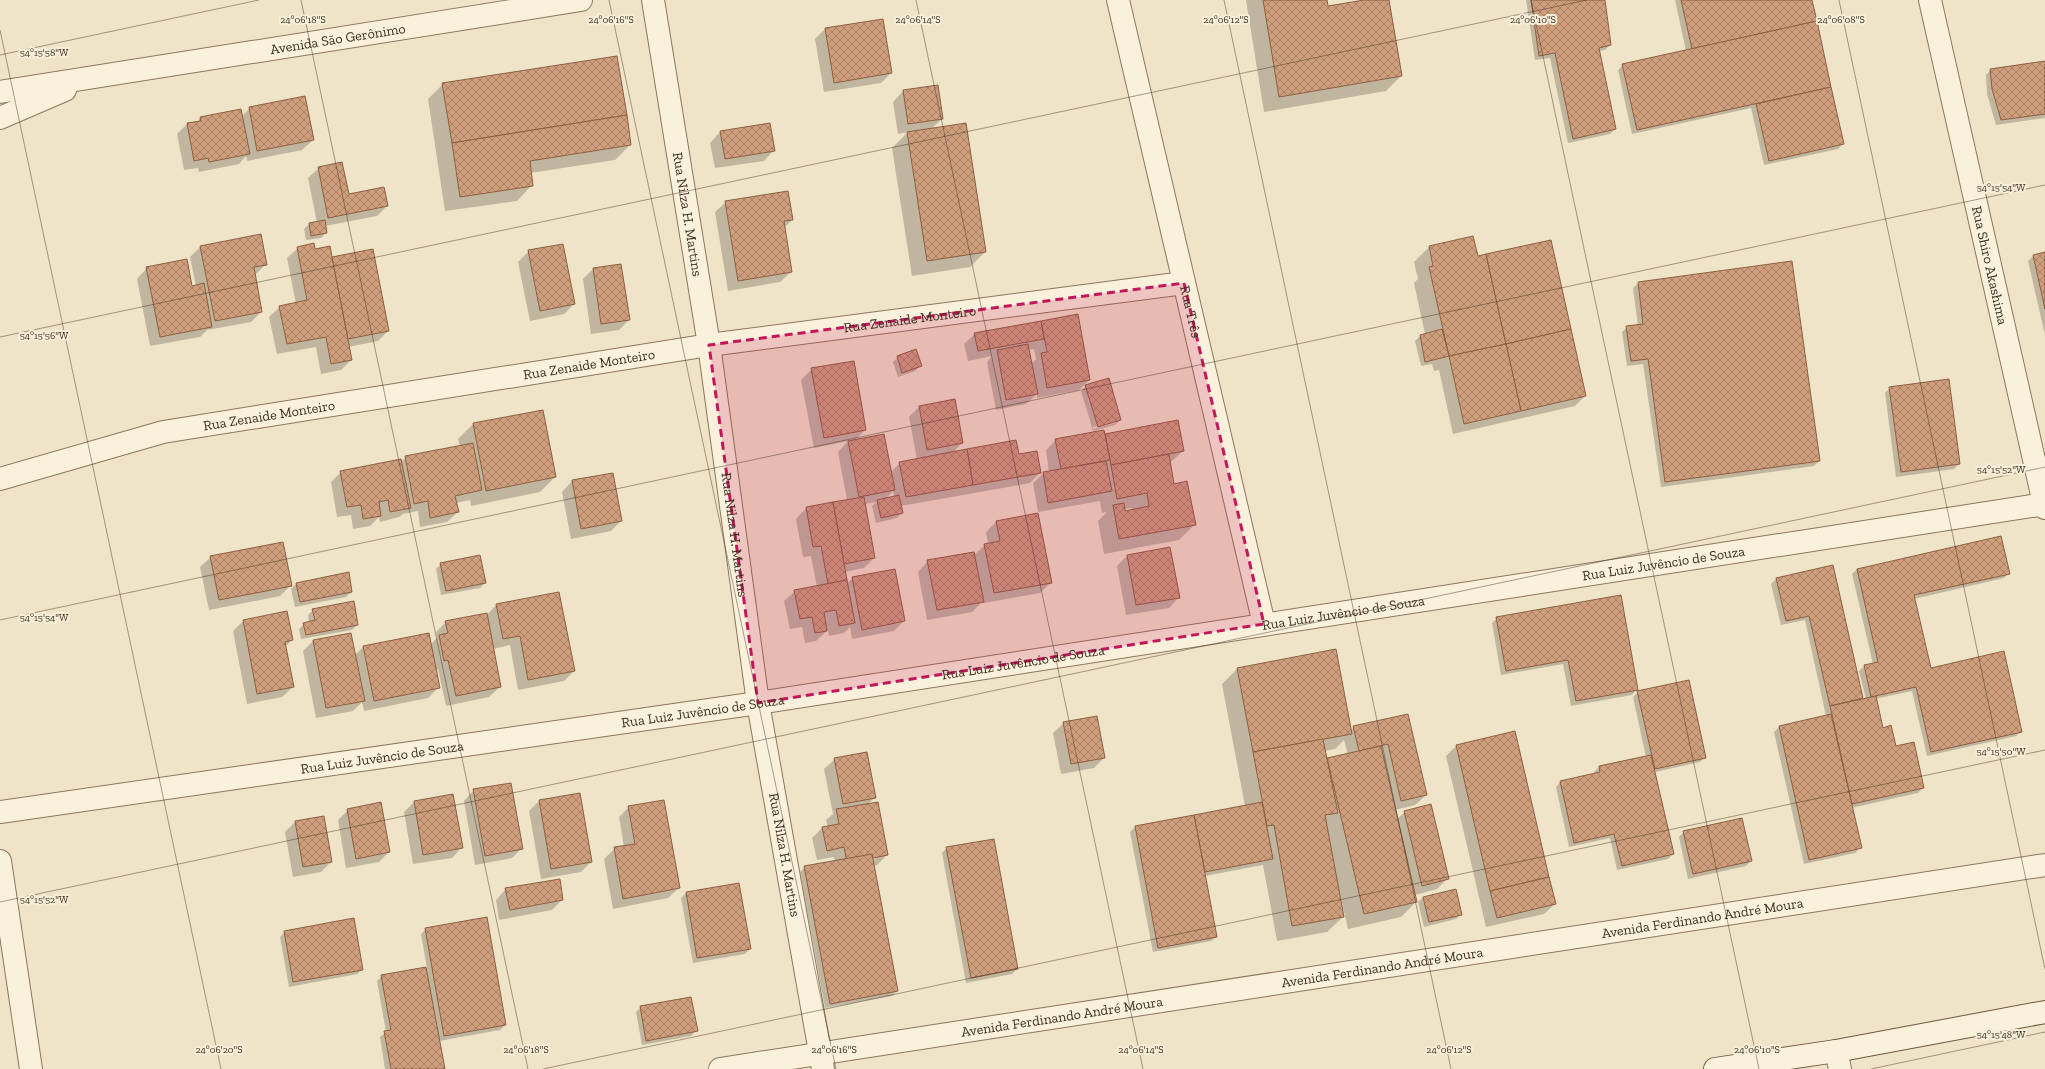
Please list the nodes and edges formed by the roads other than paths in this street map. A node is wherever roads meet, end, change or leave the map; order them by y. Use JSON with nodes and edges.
{"nodes":[{"id":1,"x":582,"y":0,"type":"edge"},
{"id":2,"x":653,"y":0,"type":"edge"},
{"id":3,"x":1118,"y":0,"type":"edge"},
{"id":4,"x":1930,"y":0,"type":"edge"},
{"id":5,"x":94,"y":78,"type":"junction"},
{"id":6,"x":0,"y":92,"type":"edge"},
{"id":7,"x":0,"y":118,"type":"edge"},
{"id":8,"x":1184,"y":283,"type":"junction"},
{"id":9,"x":710,"y":345,"type":"junction"},
{"id":10,"x":0,"y":479,"type":"edge"},
{"id":11,"x":2045,"y":505,"type":"edge"},
{"id":12,"x":1264,"y":624,"type":"junction"},
{"id":13,"x":758,"y":703,"type":"junction"},
{"id":14,"x":0,"y":812,"type":"edge"},
{"id":15,"x":0,"y":861,"type":"edge"},
{"id":16,"x":2045,"y":864,"type":"edge"},
{"id":17,"x":2045,"y":1012,"type":"edge"},
{"id":18,"x":1838,"y":1060,"type":"edge"},
{"id":19,"x":821,"y":1062,"type":"edge"},
{"id":20,"x":31,"y":1069,"type":"edge"},
{"id":21,"x":720,"y":1069,"type":"edge"},
{"id":22,"x":1715,"y":1069,"type":"edge"}],
"edges":[{"from":1,"to":5,"type":"street","name":"Avenida São Gerônimo"},
{"from":2,"to":9,"type":"street","name":"Rua Nilza H. Martins"},
{"from":3,"to":8,"type":"street","name":"Rua Três"},
{"from":4,"to":11,"type":"street","name":"Rua Shiro Akashima"},
{"from":5,"to":6,"type":"street","name":"Avenida São Gerônimo"},
{"from":5,"to":7,"type":"street","name":"Avenida São Gerônimo"},
{"from":8,"to":9,"type":"street","name":"Rua Zenaide Monteiro"},
{"from":8,"to":12,"type":"street","name":"Rua Três"},
{"from":9,"to":10,"type":"street","name":"Rua Zenaide Monteiro"},
{"from":9,"to":13,"type":"street","name":"Rua Nilza H. Martins"},
{"from":11,"to":12,"type":"street","name":"Rua Luiz Juvêncio de Souza"},
{"from":12,"to":13,"type":"street","name":"Rua Luiz Juvêncio de Souza"},
{"from":13,"to":14,"type":"street","name":"Rua Luiz Juvêncio de Souza"},
{"from":13,"to":19,"type":"street","name":"Rua Nilza H. Martins"},
{"from":15,"to":20,"type":"street"},
{"from":16,"to":19,"type":"street","name":"Avenida Ferdinando André Moura"},
{"from":17,"to":18,"type":"street"},
{"from":18,"to":22,"type":"street"},
{"from":19,"to":21,"type":"street","name":"Avenida Ferdinando André Moura"}]}
